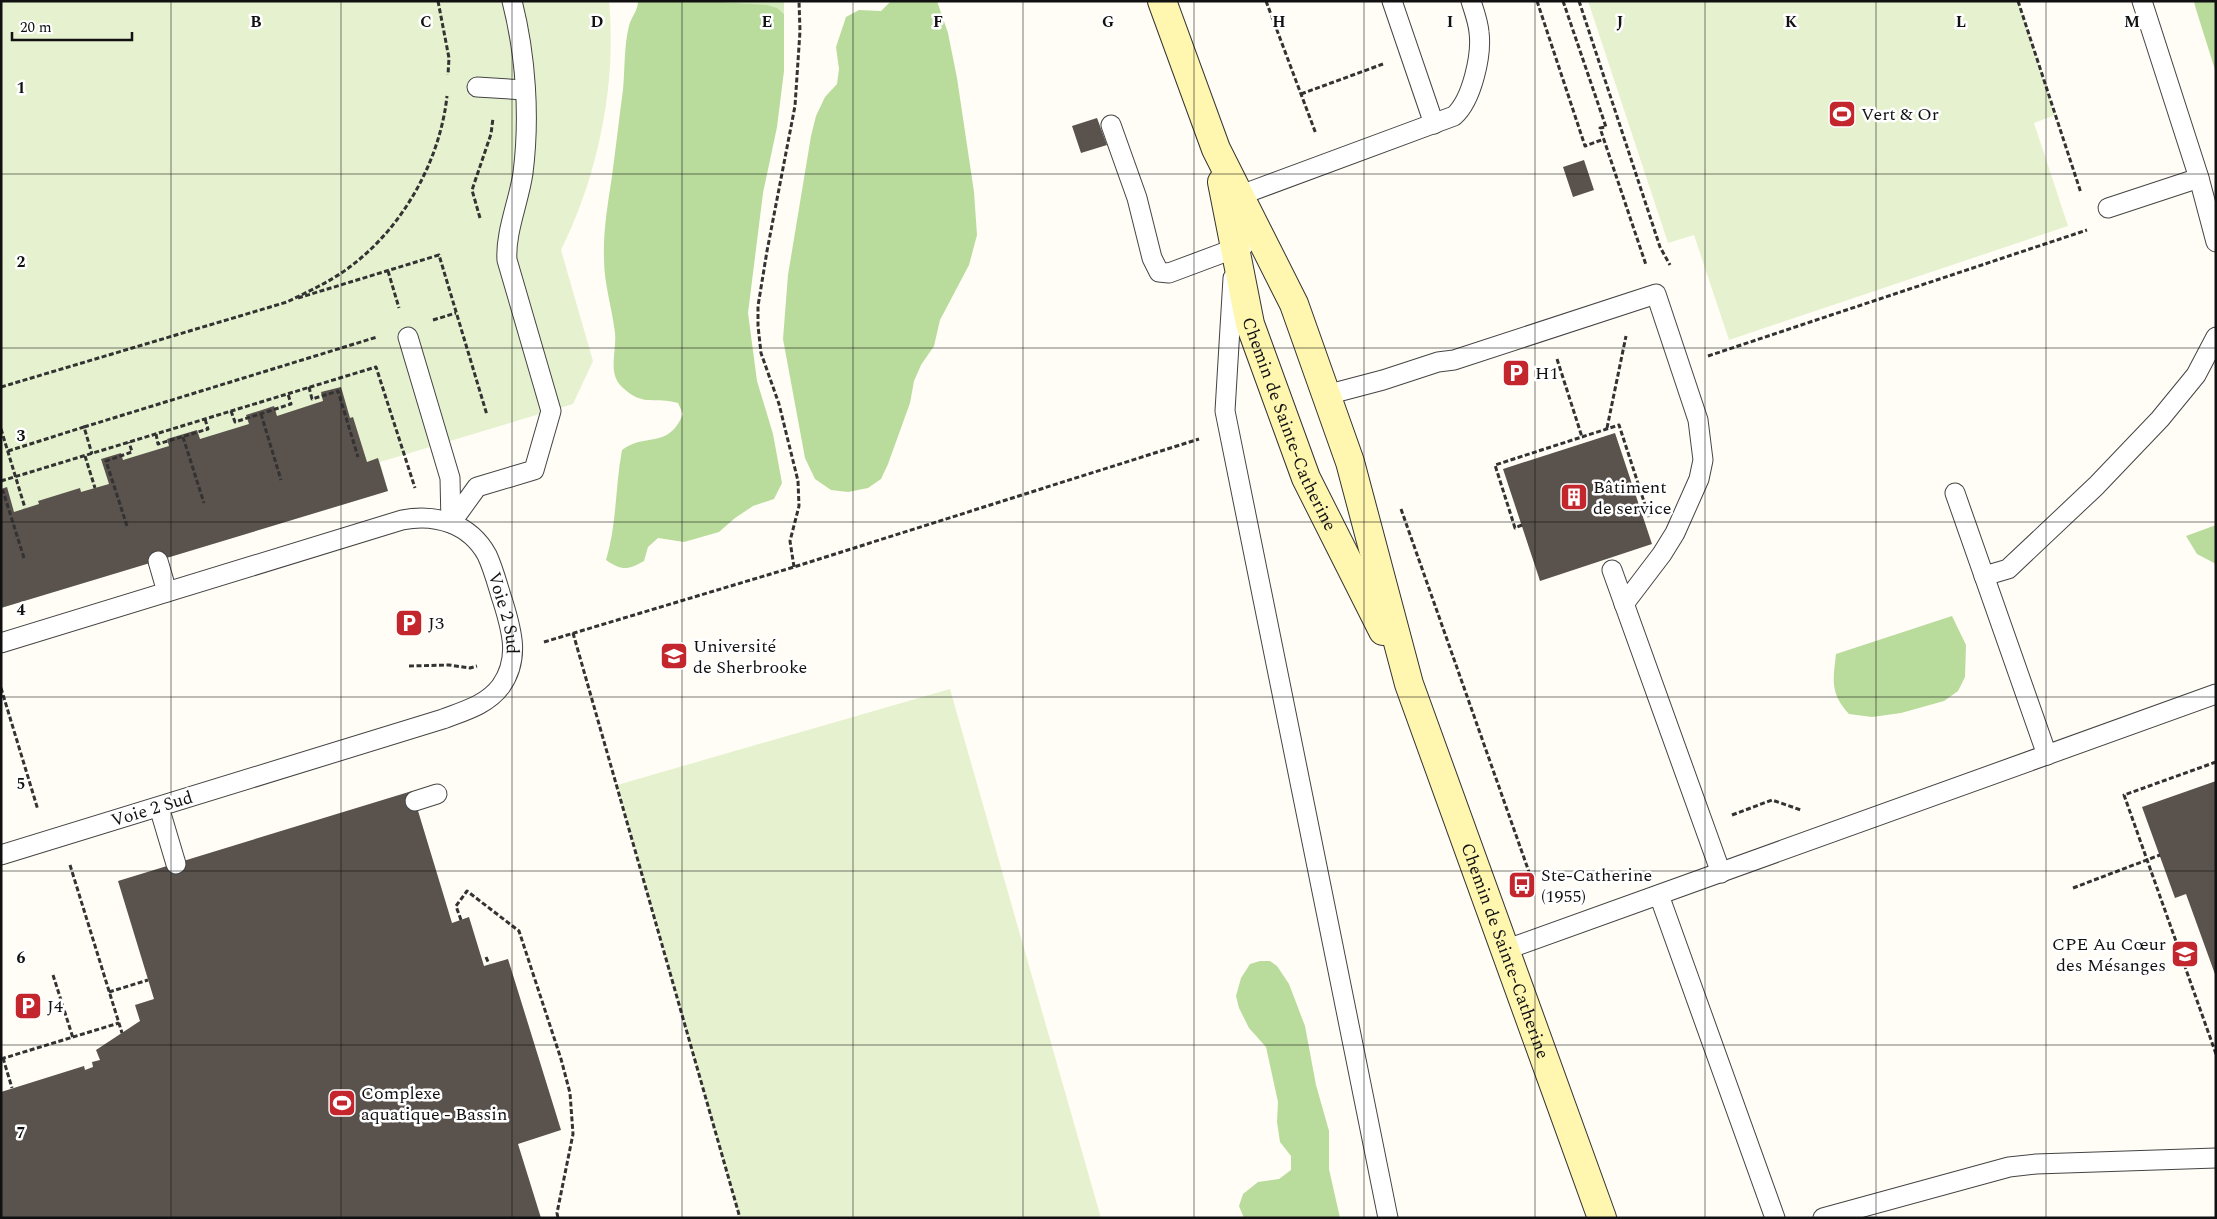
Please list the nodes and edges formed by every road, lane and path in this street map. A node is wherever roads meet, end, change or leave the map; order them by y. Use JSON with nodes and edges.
{"nodes":[{"id":1,"x":438,"y":1,"type":"edge"},
{"id":2,"x":512,"y":1,"type":"edge"},
{"id":3,"x":799,"y":1,"type":"edge"},
{"id":4,"x":1162,"y":1,"type":"edge"},
{"id":5,"x":1266,"y":1,"type":"edge"},
{"id":6,"x":1392,"y":1,"type":"edge"},
{"id":7,"x":1471,"y":1,"type":"edge"},
{"id":8,"x":1537,"y":1,"type":"edge"},
{"id":9,"x":1563,"y":1,"type":"edge"},
{"id":10,"x":1579,"y":1,"type":"edge"},
{"id":11,"x":2018,"y":1,"type":"edge"},
{"id":12,"x":2142,"y":1,"type":"edge"},
{"id":13,"x":1389,"y":62,"type":"dead end"},
{"id":14,"x":448,"y":76,"type":"dead end"},
{"id":15,"x":477,"y":87,"type":"dead end"},
{"id":16,"x":524,"y":90,"type":"junction"},
{"id":17,"x":447,"y":93,"type":"dead end"},
{"id":18,"x":1301,"y":94,"type":"junction"},
{"id":19,"x":494,"y":110,"type":"dead end"},
{"id":20,"x":1434,"y":124,"type":"junction"},
{"id":21,"x":1112,"y":125,"type":"dead end"},
{"id":22,"x":1314,"y":131,"type":"dead end"},
{"id":23,"x":1604,"y":139,"type":"junction"},
{"id":24,"x":2198,"y":178,"type":"junction"},
{"id":25,"x":2082,"y":196,"type":"dead end"},
{"id":26,"x":1233,"y":198,"type":"junction"},
{"id":27,"x":2108,"y":208,"type":"dead end"},
{"id":28,"x":482,"y":222,"type":"dead end"},
{"id":29,"x":2092,"y":228,"type":"dead end"},
{"id":30,"x":1261,"y":238,"type":"junction"},
{"id":31,"x":2216,"y":242,"type":"edge"},
{"id":32,"x":1235,"y":248,"type":"junction"},
{"id":33,"x":1672,"y":269,"type":"dead end"},
{"id":34,"x":388,"y":271,"type":"dead end"},
{"id":35,"x":1656,"y":294,"type":"junction"},
{"id":36,"x":456,"y":313,"type":"dead end"},
{"id":37,"x":406,"y":333,"type":"junction"},
{"id":38,"x":1627,"y":333,"type":"dead end"},
{"id":39,"x":2216,"y":337,"type":"edge"},
{"id":40,"x":1703,"y":358,"type":"dead end"},
{"id":41,"x":1559,"y":366,"type":"dead end"},
{"id":42,"x":1,"y":387,"type":"edge"},
{"id":43,"x":309,"y":387,"type":"junction"},
{"id":44,"x":288,"y":393,"type":"junction"},
{"id":45,"x":1326,"y":395,"type":"junction"},
{"id":46,"x":231,"y":411,"type":"junction"},
{"id":47,"x":261,"y":414,"type":"junction"},
{"id":48,"x":205,"y":419,"type":"junction"},
{"id":49,"x":84,"y":427,"type":"junction"},
{"id":50,"x":1,"y":429,"type":"edge"},
{"id":51,"x":1607,"y":429,"type":"junction"},
{"id":52,"x":156,"y":434,"type":"junction"},
{"id":53,"x":183,"y":437,"type":"junction"},
{"id":54,"x":1582,"y":437,"type":"junction"},
{"id":55,"x":1200,"y":439,"type":"dead end"},
{"id":56,"x":129,"y":442,"type":"junction"},
{"id":57,"x":8,"y":450,"type":"junction"},
{"id":58,"x":92,"y":454,"type":"junction"},
{"id":59,"x":404,"y":455,"type":"dead end"},
{"id":60,"x":85,"y":456,"type":"junction"},
{"id":61,"x":1523,"y":456,"type":"junction"},
{"id":62,"x":358,"y":457,"type":"dead end"},
{"id":63,"x":1524,"y":462,"type":"dead end"},
{"id":64,"x":16,"y":477,"type":"junction"},
{"id":65,"x":282,"y":480,"type":"dead end"},
{"id":66,"x":1,"y":481,"type":"edge"},
{"id":67,"x":95,"y":488,"type":"dead end"},
{"id":68,"x":1,"y":492,"type":"edge"},
{"id":69,"x":1955,"y":493,"type":"dead end"},
{"id":70,"x":204,"y":504,"type":"dead end"},
{"id":71,"x":25,"y":508,"type":"dead end"},
{"id":72,"x":1401,"y":508,"type":"dead end"},
{"id":73,"x":451,"y":523,"type":"junction"},
{"id":74,"x":1651,"y":524,"type":"dead end"},
{"id":75,"x":127,"y":526,"type":"dead end"},
{"id":76,"x":1522,"y":526,"type":"dead end"},
{"id":77,"x":24,"y":558,"type":"dead end"},
{"id":78,"x":158,"y":561,"type":"dead end"},
{"id":79,"x":794,"y":567,"type":"junction"},
{"id":80,"x":1612,"y":570,"type":"dead end"},
{"id":81,"x":1984,"y":576,"type":"junction"},
{"id":82,"x":167,"y":592,"type":"junction"},
{"id":83,"x":1624,"y":604,"type":"junction"},
{"id":84,"x":573,"y":633,"type":"junction"},
{"id":85,"x":542,"y":642,"type":"dead end"},
{"id":86,"x":1,"y":643,"type":"edge"},
{"id":87,"x":409,"y":666,"type":"dead end"},
{"id":88,"x":470,"y":668,"type":"dead end"},
{"id":89,"x":1409,"y":684,"type":"junction"},
{"id":90,"x":1,"y":688,"type":"edge"},
{"id":91,"x":2216,"y":694,"type":"edge"},
{"id":92,"x":18,"y":744,"type":"junction"},
{"id":93,"x":12,"y":746,"type":"dead end"},
{"id":94,"x":2047,"y":755,"type":"junction"},
{"id":95,"x":2216,"y":762,"type":"edge"},
{"id":96,"x":437,"y":794,"type":"dead end"},
{"id":97,"x":415,"y":801,"type":"dead end"},
{"id":98,"x":159,"y":807,"type":"junction"},
{"id":99,"x":38,"y":810,"type":"dead end"},
{"id":100,"x":1804,"y":810,"type":"dead end"},
{"id":101,"x":1731,"y":816,"type":"dead end"},
{"id":102,"x":1,"y":855,"type":"edge"},
{"id":103,"x":2160,"y":856,"type":"dead end"},
{"id":104,"x":2147,"y":860,"type":"junction"},
{"id":105,"x":69,"y":862,"type":"dead end"},
{"id":106,"x":176,"y":864,"type":"dead end"},
{"id":107,"x":1721,"y":873,"type":"junction"},
{"id":108,"x":1522,"y":885,"type":"dead end"},
{"id":109,"x":2073,"y":888,"type":"dead end"},
{"id":110,"x":1659,"y":895,"type":"junction"},
{"id":111,"x":460,"y":920,"type":"dead end"},
{"id":112,"x":1505,"y":950,"type":"junction"},
{"id":113,"x":486,"y":957,"type":"dead end"},
{"id":114,"x":489,"y":964,"type":"dead end"},
{"id":115,"x":53,"y":975,"type":"dead end"},
{"id":116,"x":148,"y":980,"type":"dead end"},
{"id":117,"x":109,"y":992,"type":"junction"},
{"id":118,"x":119,"y":1023,"type":"junction"},
{"id":119,"x":122,"y":1033,"type":"dead end"},
{"id":120,"x":2216,"y":1037,"type":"edge"},
{"id":121,"x":72,"y":1038,"type":"junction"},
{"id":122,"x":2210,"y":1039,"type":"junction"},
{"id":123,"x":2216,"y":1054,"type":"edge"},
{"id":124,"x":2,"y":1059,"type":"edge"},
{"id":125,"x":12,"y":1088,"type":"dead end"},
{"id":126,"x":2216,"y":1158,"type":"edge"},
{"id":127,"x":558,"y":1218,"type":"edge"},
{"id":128,"x":740,"y":1218,"type":"edge"},
{"id":129,"x":1388,"y":1218,"type":"edge"},
{"id":130,"x":1602,"y":1218,"type":"edge"},
{"id":131,"x":1775,"y":1218,"type":"edge"},
{"id":132,"x":1823,"y":1218,"type":"edge"}],
"edges":[{"from":1,"to":14,"type":"path"},
{"from":2,"to":16,"type":"lane"},
{"from":3,"to":79,"type":"path"},
{"from":4,"to":26,"type":"main road","name":"Chemin de Sainte-Catherine"},
{"from":5,"to":18,"type":"path"},
{"from":6,"to":20,"type":"lane"},
{"from":7,"to":20,"type":"lane"},
{"from":8,"to":23,"type":"path"},
{"from":9,"to":23,"type":"path"},
{"from":10,"to":33,"type":"path"},
{"from":11,"to":25,"type":"path"},
{"from":12,"to":24,"type":"lane"},
{"from":13,"to":18,"type":"path"},
{"from":15,"to":16,"type":"lane"},
{"from":16,"to":73,"type":"lane"},
{"from":17,"to":42,"type":"path"},
{"from":18,"to":22,"type":"path"},
{"from":19,"to":28,"type":"path"},
{"from":20,"to":26,"type":"lane"},
{"from":21,"to":32,"type":"lane"},
{"from":23,"to":35,"type":"path"},
{"from":24,"to":27,"type":"lane"},
{"from":24,"to":31,"type":"lane"},
{"from":26,"to":30,"type":"main road","name":"Chemin de Sainte-Catherine"},
{"from":26,"to":32,"type":"main road","name":"Chemin de Sainte-Catherine"},
{"from":29,"to":40,"type":"path"},
{"from":30,"to":32,"type":"lane"},
{"from":30,"to":45,"type":"main road","name":"Chemin de Sainte-Catherine"},
{"from":32,"to":89,"type":"main road","name":"Chemin de Sainte-Catherine"},
{"from":32,"to":129,"type":"lane"},
{"from":34,"to":37,"type":"path"},
{"from":35,"to":45,"type":"lane"},
{"from":35,"to":83,"type":"lane"},
{"from":36,"to":37,"type":"path"},
{"from":37,"to":49,"type":"path"},
{"from":37,"to":73,"type":"lane"},
{"from":38,"to":51,"type":"path"},
{"from":39,"to":81,"type":"lane"},
{"from":41,"to":54,"type":"path"},
{"from":43,"to":44,"type":"path"},
{"from":43,"to":59,"type":"path"},
{"from":43,"to":62,"type":"path"},
{"from":44,"to":46,"type":"path"},
{"from":44,"to":47,"type":"path"},
{"from":45,"to":89,"type":"main road","name":"Chemin de Sainte-Catherine"},
{"from":46,"to":47,"type":"path"},
{"from":46,"to":48,"type":"path"},
{"from":47,"to":65,"type":"path"},
{"from":48,"to":52,"type":"path"},
{"from":48,"to":53,"type":"path"},
{"from":49,"to":57,"type":"path"},
{"from":49,"to":58,"type":"path"},
{"from":50,"to":57,"type":"path"},
{"from":51,"to":54,"type":"path"},
{"from":51,"to":74,"type":"path"},
{"from":52,"to":53,"type":"path"},
{"from":52,"to":56,"type":"path"},
{"from":53,"to":70,"type":"path"},
{"from":54,"to":61,"type":"path"},
{"from":55,"to":79,"type":"path"},
{"from":56,"to":58,"type":"path"},
{"from":56,"to":75,"type":"path"},
{"from":57,"to":64,"type":"path"},
{"from":58,"to":60,"type":"path"},
{"from":60,"to":64,"type":"path"},
{"from":60,"to":67,"type":"path"},
{"from":61,"to":63,"type":"path"},
{"from":61,"to":76,"type":"path"},
{"from":64,"to":66,"type":"path"},
{"from":64,"to":71,"type":"path"},
{"from":68,"to":77,"type":"path"},
{"from":69,"to":81,"type":"lane"},
{"from":72,"to":108,"type":"path"},
{"from":73,"to":82,"type":"lane","name":"Voie 2 Sud"},
{"from":73,"to":98,"type":"lane","name":"Voie 2 Sud"},
{"from":78,"to":82,"type":"lane"},
{"from":79,"to":84,"type":"path"},
{"from":80,"to":83,"type":"lane"},
{"from":81,"to":94,"type":"lane"},
{"from":82,"to":86,"type":"lane","name":"Voie 2 Sud"},
{"from":83,"to":107,"type":"lane"},
{"from":84,"to":85,"type":"path"},
{"from":84,"to":128,"type":"path"},
{"from":87,"to":88,"type":"path"},
{"from":89,"to":112,"type":"main road","name":"Chemin de Sainte-Catherine"},
{"from":90,"to":92,"type":"path"},
{"from":91,"to":94,"type":"lane"},
{"from":92,"to":93,"type":"path"},
{"from":92,"to":99,"type":"path"},
{"from":94,"to":107,"type":"lane"},
{"from":95,"to":104,"type":"path"},
{"from":96,"to":97,"type":"lane"},
{"from":98,"to":102,"type":"lane","name":"Voie 2 Sud"},
{"from":98,"to":106,"type":"lane"},
{"from":100,"to":101,"type":"path"},
{"from":103,"to":104,"type":"path"},
{"from":104,"to":109,"type":"path"},
{"from":104,"to":122,"type":"path"},
{"from":105,"to":117,"type":"path"},
{"from":107,"to":110,"type":"lane"},
{"from":110,"to":112,"type":"lane"},
{"from":110,"to":131,"type":"lane"},
{"from":111,"to":127,"type":"path"},
{"from":112,"to":130,"type":"main road","name":"Chemin de Sainte-Catherine"},
{"from":113,"to":114,"type":"path"},
{"from":115,"to":121,"type":"path"},
{"from":116,"to":117,"type":"path"},
{"from":117,"to":118,"type":"path"},
{"from":118,"to":119,"type":"path"},
{"from":118,"to":121,"type":"path"},
{"from":120,"to":122,"type":"path"},
{"from":121,"to":124,"type":"path"},
{"from":122,"to":123,"type":"path"},
{"from":124,"to":125,"type":"path"},
{"from":126,"to":132,"type":"lane"}]}
